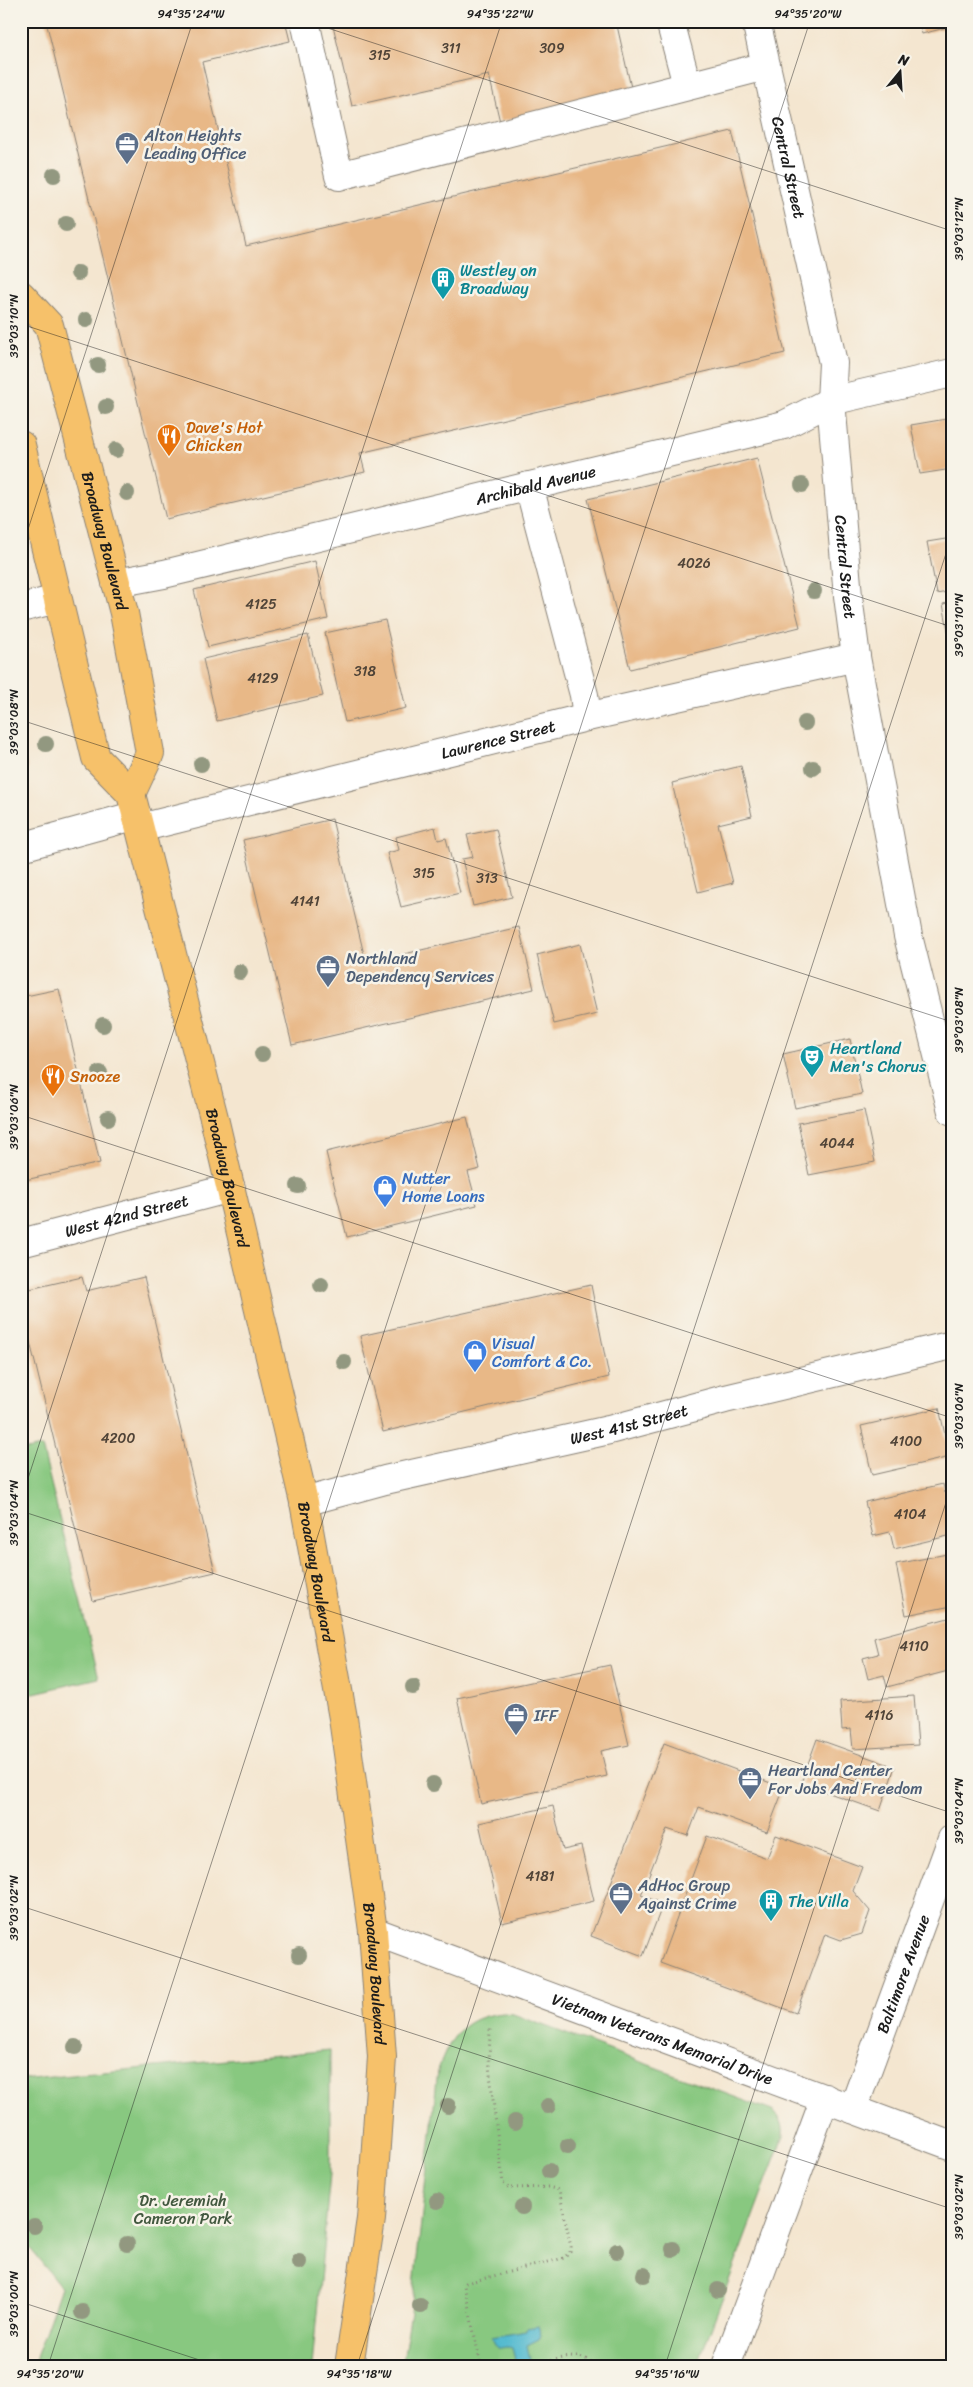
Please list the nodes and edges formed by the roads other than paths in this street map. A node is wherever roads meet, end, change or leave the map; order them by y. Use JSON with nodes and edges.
{"nodes":[{"id":1,"x":305,"y":21,"type":"edge"},
{"id":2,"x":670,"y":21,"type":"edge"},
{"id":3,"x":756,"y":21,"type":"edge"},
{"id":4,"x":766,"y":66,"type":"junction"},
{"id":5,"x":687,"y":85,"type":"junction"},
{"id":6,"x":21,"y":295,"type":"edge"},
{"id":7,"x":952,"y":374,"type":"edge"},
{"id":8,"x":831,"y":401,"type":"junction"},
{"id":9,"x":21,"y":445,"type":"edge"},
{"id":10,"x":529,"y":486,"type":"junction"},
{"id":11,"x":116,"y":584,"type":"junction"},
{"id":12,"x":57,"y":599,"type":"junction"},
{"id":13,"x":21,"y":608,"type":"edge"},
{"id":14,"x":856,"y":657,"type":"junction"},
{"id":15,"x":587,"y":716,"type":"junction"},
{"id":16,"x":136,"y":813,"type":"junction"},
{"id":17,"x":21,"y":847,"type":"edge"},
{"id":18,"x":952,"y":1111,"type":"edge"},
{"id":19,"x":231,"y":1188,"type":"junction"},
{"id":20,"x":21,"y":1243,"type":"edge"},
{"id":21,"x":952,"y":1345,"type":"edge"},
{"id":22,"x":304,"y":1502,"type":"junction"},
{"id":23,"x":952,"y":1839,"type":"edge"},
{"id":24,"x":373,"y":1932,"type":"junction"},
{"id":25,"x":825,"y":2098,"type":"junction"},
{"id":26,"x":852,"y":2108,"type":"junction"},
{"id":27,"x":952,"y":2146,"type":"edge"},
{"id":28,"x":349,"y":2366,"type":"edge"},
{"id":29,"x":726,"y":2366,"type":"edge"}],
"edges":[{"from":1,"to":5,"type":"street"},
{"from":2,"to":5,"type":"street"},
{"from":3,"to":4,"type":"street","name":"Central Street"},
{"from":4,"to":5,"type":"street"},
{"from":4,"to":8,"type":"street","name":"Central Street"},
{"from":6,"to":11,"type":"main road","name":"Broadway Boulevard"},
{"from":7,"to":8,"type":"street","name":"Archibald Avenue"},
{"from":8,"to":10,"type":"street","name":"Archibald Avenue"},
{"from":8,"to":14,"type":"street","name":"Central Street"},
{"from":9,"to":12,"type":"main road"},
{"from":10,"to":11,"type":"street","name":"Archibald Avenue"},
{"from":10,"to":15,"type":"street"},
{"from":11,"to":16,"type":"main road","name":"Broadway Boulevard"},
{"from":12,"to":13,"type":"street"},
{"from":12,"to":16,"type":"main road"},
{"from":14,"to":15,"type":"street","name":"Lawrence Street"},
{"from":14,"to":18,"type":"street","name":"Central Street"},
{"from":15,"to":16,"type":"street","name":"Lawrence Street"},
{"from":16,"to":17,"type":"street","name":"Lawrence Street"},
{"from":16,"to":19,"type":"main road","name":"Broadway Boulevard"},
{"from":19,"to":20,"type":"street","name":"West 42nd Street"},
{"from":19,"to":22,"type":"main road","name":"Broadway Boulevard"},
{"from":21,"to":22,"type":"street","name":"West 41st Street"},
{"from":22,"to":24,"type":"main road","name":"Broadway Boulevard"},
{"from":23,"to":26,"type":"street","name":"Baltimore Avenue"},
{"from":24,"to":25,"type":"street","name":"Vietnam Veterans Memorial Drive"},
{"from":24,"to":28,"type":"main road","name":"Broadway Boulevard"},
{"from":25,"to":26,"type":"street","name":"Vietnam Veterans Memorial Drive"},
{"from":25,"to":29,"type":"street"},
{"from":26,"to":27,"type":"street","name":"Vietnam Veterans Memorial Drive"}]}
